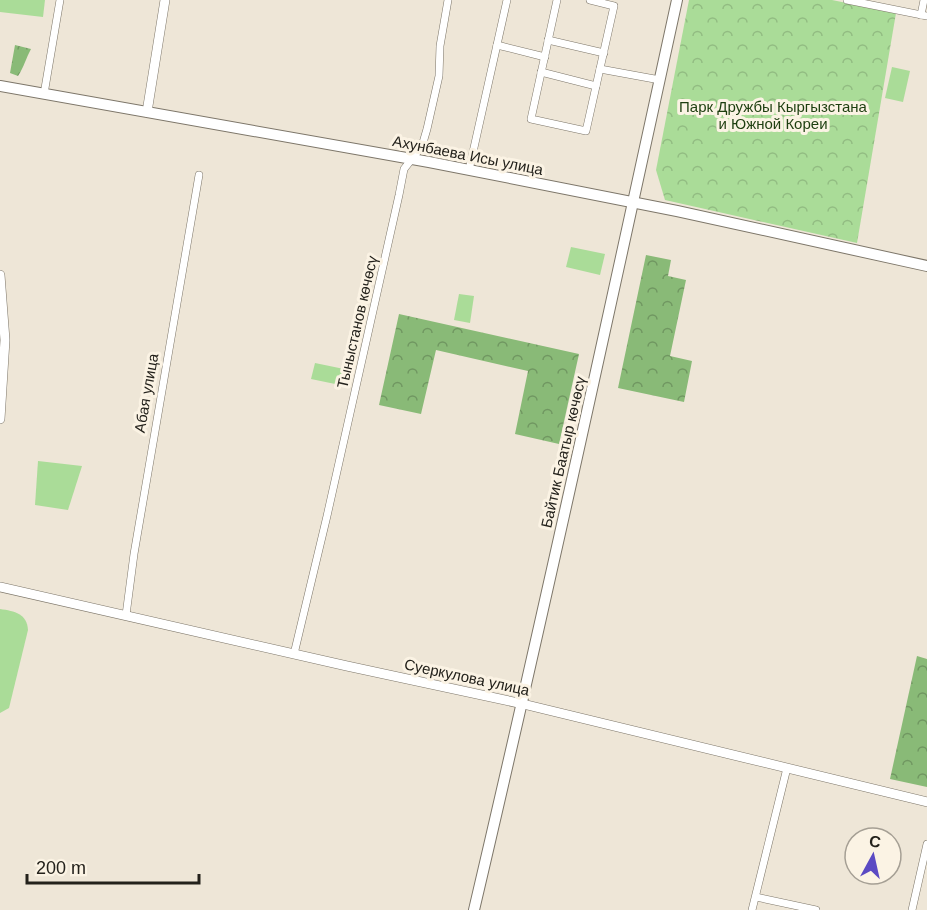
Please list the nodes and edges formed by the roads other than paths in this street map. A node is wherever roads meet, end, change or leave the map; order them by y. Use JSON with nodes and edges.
{"nodes":[{"id":1,"x":60,"y":0,"type":"edge"},
{"id":2,"x":165,"y":0,"type":"edge"},
{"id":3,"x":448,"y":0,"type":"edge"},
{"id":4,"x":507,"y":0,"type":"edge"},
{"id":5,"x":557,"y":0,"type":"edge"},
{"id":6,"x":590,"y":0,"type":"edge"},
{"id":7,"x":677,"y":0,"type":"edge"},
{"id":8,"x":847,"y":0,"type":"edge"},
{"id":9,"x":924,"y":0,"type":"edge"},
{"id":10,"x":924,"y":16,"type":"edge"},
{"id":11,"x":548,"y":40,"type":"junction"},
{"id":12,"x":497,"y":45,"type":"junction"},
{"id":13,"x":603,"y":53,"type":"junction"},
{"id":14,"x":544,"y":57,"type":"junction"},
{"id":15,"x":600,"y":69,"type":"junction"},
{"id":16,"x":541,"y":72,"type":"junction"},
{"id":17,"x":660,"y":80,"type":"junction"},
{"id":18,"x":0,"y":86,"type":"edge"},
{"id":19,"x":596,"y":86,"type":"junction"},
{"id":20,"x":44,"y":94,"type":"junction"},
{"id":21,"x":147,"y":112,"type":"junction"},
{"id":22,"x":410,"y":159,"type":"junction"},
{"id":23,"x":469,"y":170,"type":"junction"},
{"id":24,"x":199,"y":175,"type":"dead end"},
{"id":25,"x":634,"y":203,"type":"junction"},
{"id":26,"x":927,"y":266,"type":"edge"},
{"id":27,"x":0,"y":274,"type":"edge"},
{"id":28,"x":0,"y":419,"type":"edge"},
{"id":29,"x":0,"y":587,"type":"edge"},
{"id":30,"x":126,"y":615,"type":"junction"},
{"id":31,"x":294,"y":654,"type":"junction"},
{"id":32,"x":523,"y":704,"type":"junction"},
{"id":33,"x":787,"y":768,"type":"junction"},
{"id":34,"x":927,"y":802,"type":"edge"},
{"id":35,"x":927,"y":844,"type":"edge"},
{"id":36,"x":756,"y":897,"type":"junction"},
{"id":37,"x":474,"y":910,"type":"edge"},
{"id":38,"x":752,"y":910,"type":"edge"},
{"id":39,"x":816,"y":910,"type":"edge"},
{"id":40,"x":912,"y":910,"type":"edge"}],
"edges":[{"from":1,"to":20,"type":"street"},
{"from":2,"to":21,"type":"street"},
{"from":3,"to":22,"type":"street","name":"Тыныстанов көчөсү"},
{"from":4,"to":12,"type":"street"},
{"from":5,"to":11,"type":"street"},
{"from":6,"to":13,"type":"street"},
{"from":7,"to":17,"type":"main road","name":"Байтик Баатыр көчөсү"},
{"from":8,"to":10,"type":"street"},
{"from":9,"to":10,"type":"street"},
{"from":11,"to":13,"type":"street"},
{"from":11,"to":14,"type":"street"},
{"from":12,"to":14,"type":"street"},
{"from":12,"to":23,"type":"street"},
{"from":13,"to":15,"type":"street"},
{"from":14,"to":16,"type":"street"},
{"from":15,"to":17,"type":"street"},
{"from":15,"to":19,"type":"street"},
{"from":16,"to":19,"type":"street"},
{"from":16,"to":19,"type":"street"},
{"from":17,"to":25,"type":"main road","name":"Байтик Баатыр көчөсү"},
{"from":18,"to":20,"type":"main road","name":"Ахунбаева Исы улица"},
{"from":20,"to":21,"type":"main road","name":"Ахунбаева Исы улица"},
{"from":21,"to":22,"type":"main road","name":"Ахунбаева Исы улица"},
{"from":22,"to":23,"type":"main road","name":"Ахунбаева Исы улица"},
{"from":22,"to":31,"type":"street","name":"Тыныстанов көчөсү"},
{"from":23,"to":25,"type":"main road","name":"Ахунбаева Исы улица"},
{"from":24,"to":30,"type":"street","name":"Абая улица"},
{"from":25,"to":26,"type":"main road","name":"Ахунбаева Исы улица"},
{"from":25,"to":32,"type":"main road","name":"Байтик Баатыр көчөсү"},
{"from":27,"to":28,"type":"street"},
{"from":29,"to":30,"type":"street","name":"Суеркулова улица"},
{"from":30,"to":31,"type":"street","name":"Суеркулова улица"},
{"from":31,"to":32,"type":"street","name":"Суеркулова улица"},
{"from":32,"to":33,"type":"street","name":"Суеркулова улица"},
{"from":32,"to":37,"type":"main road","name":"Байтик Баатыр көчөсү"},
{"from":33,"to":34,"type":"street","name":"Суеркулова улица"},
{"from":33,"to":36,"type":"street"},
{"from":35,"to":40,"type":"street"},
{"from":36,"to":38,"type":"street"},
{"from":36,"to":39,"type":"street"}]}
